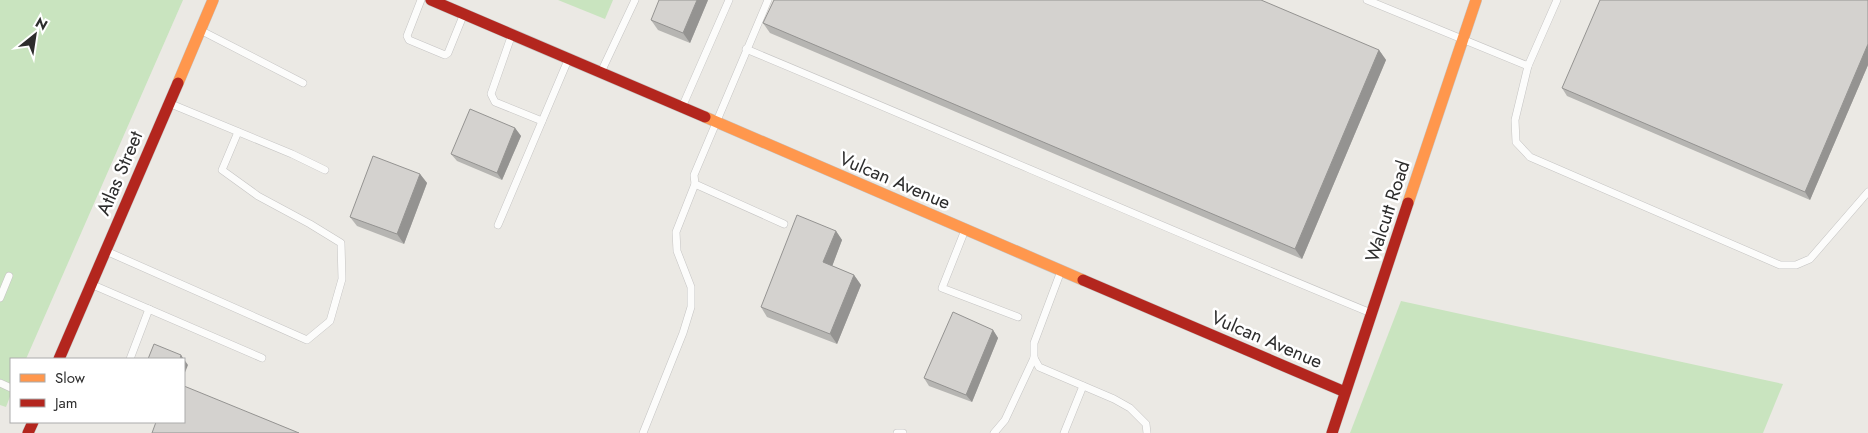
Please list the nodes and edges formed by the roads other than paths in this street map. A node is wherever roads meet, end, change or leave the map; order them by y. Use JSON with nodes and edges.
{"nodes":[{"id":1,"x":213,"y":0,"type":"edge"},
{"id":2,"x":421,"y":0,"type":"edge"},
{"id":3,"x":430,"y":0,"type":"edge"},
{"id":4,"x":635,"y":0,"type":"edge"},
{"id":5,"x":729,"y":0,"type":"edge"},
{"id":6,"x":768,"y":0,"type":"edge"},
{"id":7,"x":1367,"y":0,"type":"edge"},
{"id":8,"x":1476,"y":0,"type":"edge"},
{"id":9,"x":1557,"y":0,"type":"edge"},
{"id":10,"x":464,"y":14,"type":"junction"},
{"id":11,"x":200,"y":30,"type":"junction"},
{"id":12,"x":512,"y":35,"type":"junction"},
{"id":13,"x":1462,"y":40,"type":"junction"},
{"id":14,"x":746,"y":49,"type":"junction"},
{"id":15,"x":568,"y":59,"type":"junction"},
{"id":16,"x":1528,"y":66,"type":"junction"},
{"id":17,"x":601,"y":73,"type":"junction"},
{"id":18,"x":303,"y":82,"type":"dead end"},
{"id":19,"x":168,"y":103,"type":"junction"},
{"id":20,"x":682,"y":108,"type":"junction"},
{"id":21,"x":542,"y":121,"type":"junction"},
{"id":22,"x":715,"y":122,"type":"junction"},
{"id":23,"x":238,"y":132,"type":"junction"},
{"id":24,"x":325,"y":170,"type":"dead end"},
{"id":25,"x":695,"y":184,"type":"junction"},
{"id":26,"x":1868,"y":192,"type":"edge"},
{"id":27,"x":498,"y":224,"type":"dead end"},
{"id":28,"x":784,"y":224,"type":"dead end"},
{"id":29,"x":966,"y":230,"type":"junction"},
{"id":30,"x":105,"y":250,"type":"junction"},
{"id":31,"x":1062,"y":271,"type":"junction"},
{"id":32,"x":9,"y":276,"type":"dead end"},
{"id":33,"x":91,"y":284,"type":"junction"},
{"id":34,"x":0,"y":298,"type":"edge"},
{"id":35,"x":149,"y":309,"type":"junction"},
{"id":36,"x":1371,"y":313,"type":"junction"},
{"id":37,"x":1018,"y":317,"type":"dead end"},
{"id":38,"x":59,"y":358,"type":"edge"},
{"id":39,"x":130,"y":358,"type":"edge"},
{"id":40,"x":262,"y":358,"type":"dead end"},
{"id":41,"x":1034,"y":358,"type":"junction"},
{"id":42,"x":1083,"y":386,"type":"junction"},
{"id":43,"x":1345,"y":392,"type":"junction"},
{"id":44,"x":643,"y":433,"type":"edge"},
{"id":45,"x":897,"y":433,"type":"edge"},
{"id":46,"x":903,"y":433,"type":"edge"},
{"id":47,"x":994,"y":433,"type":"edge"},
{"id":48,"x":1064,"y":433,"type":"edge"},
{"id":49,"x":1147,"y":433,"type":"edge"},
{"id":50,"x":1332,"y":433,"type":"edge"}],
"edges":[{"from":1,"to":11,"type":"street","name":"Atlas Street"},
{"from":2,"to":10,"type":"lane"},
{"from":3,"to":10,"type":"street","name":"Vulcan Avenue"},
{"from":4,"to":17,"type":"lane"},
{"from":5,"to":20,"type":"lane"},
{"from":6,"to":14,"type":"lane"},
{"from":7,"to":13,"type":"lane"},
{"from":8,"to":13,"type":"street","name":"Walcutt Road"},
{"from":9,"to":16,"type":"lane"},
{"from":10,"to":12,"type":"street","name":"Vulcan Avenue"},
{"from":11,"to":18,"type":"lane"},
{"from":11,"to":19,"type":"street","name":"Atlas Street"},
{"from":12,"to":15,"type":"street","name":"Vulcan Avenue"},
{"from":12,"to":21,"type":"lane"},
{"from":13,"to":16,"type":"lane"},
{"from":13,"to":36,"type":"street","name":"Walcutt Road"},
{"from":14,"to":22,"type":"lane"},
{"from":14,"to":36,"type":"lane"},
{"from":15,"to":17,"type":"street","name":"Vulcan Avenue"},
{"from":15,"to":21,"type":"lane"},
{"from":16,"to":26,"type":"lane"},
{"from":17,"to":20,"type":"street","name":"Vulcan Avenue"},
{"from":19,"to":23,"type":"lane"},
{"from":19,"to":30,"type":"street","name":"Atlas Street"},
{"from":20,"to":22,"type":"street","name":"Vulcan Avenue"},
{"from":21,"to":27,"type":"lane"},
{"from":22,"to":25,"type":"lane"},
{"from":22,"to":29,"type":"street","name":"Vulcan Avenue"},
{"from":23,"to":24,"type":"lane"},
{"from":23,"to":30,"type":"lane"},
{"from":25,"to":28,"type":"lane"},
{"from":25,"to":44,"type":"lane"},
{"from":29,"to":31,"type":"street","name":"Vulcan Avenue"},
{"from":29,"to":37,"type":"lane"},
{"from":30,"to":33,"type":"street","name":"Atlas Street"},
{"from":31,"to":41,"type":"lane"},
{"from":31,"to":43,"type":"street","name":"Vulcan Avenue"},
{"from":32,"to":34,"type":"lane"},
{"from":33,"to":35,"type":"lane"},
{"from":33,"to":38,"type":"street","name":"Atlas Street"},
{"from":35,"to":39,"type":"lane"},
{"from":35,"to":40,"type":"lane"},
{"from":36,"to":43,"type":"street","name":"Walcutt Road"},
{"from":41,"to":42,"type":"lane"},
{"from":41,"to":47,"type":"lane"},
{"from":42,"to":48,"type":"lane"},
{"from":42,"to":49,"type":"lane"},
{"from":43,"to":50,"type":"street","name":"Walcutt Road"},
{"from":45,"to":46,"type":"lane"}]}
